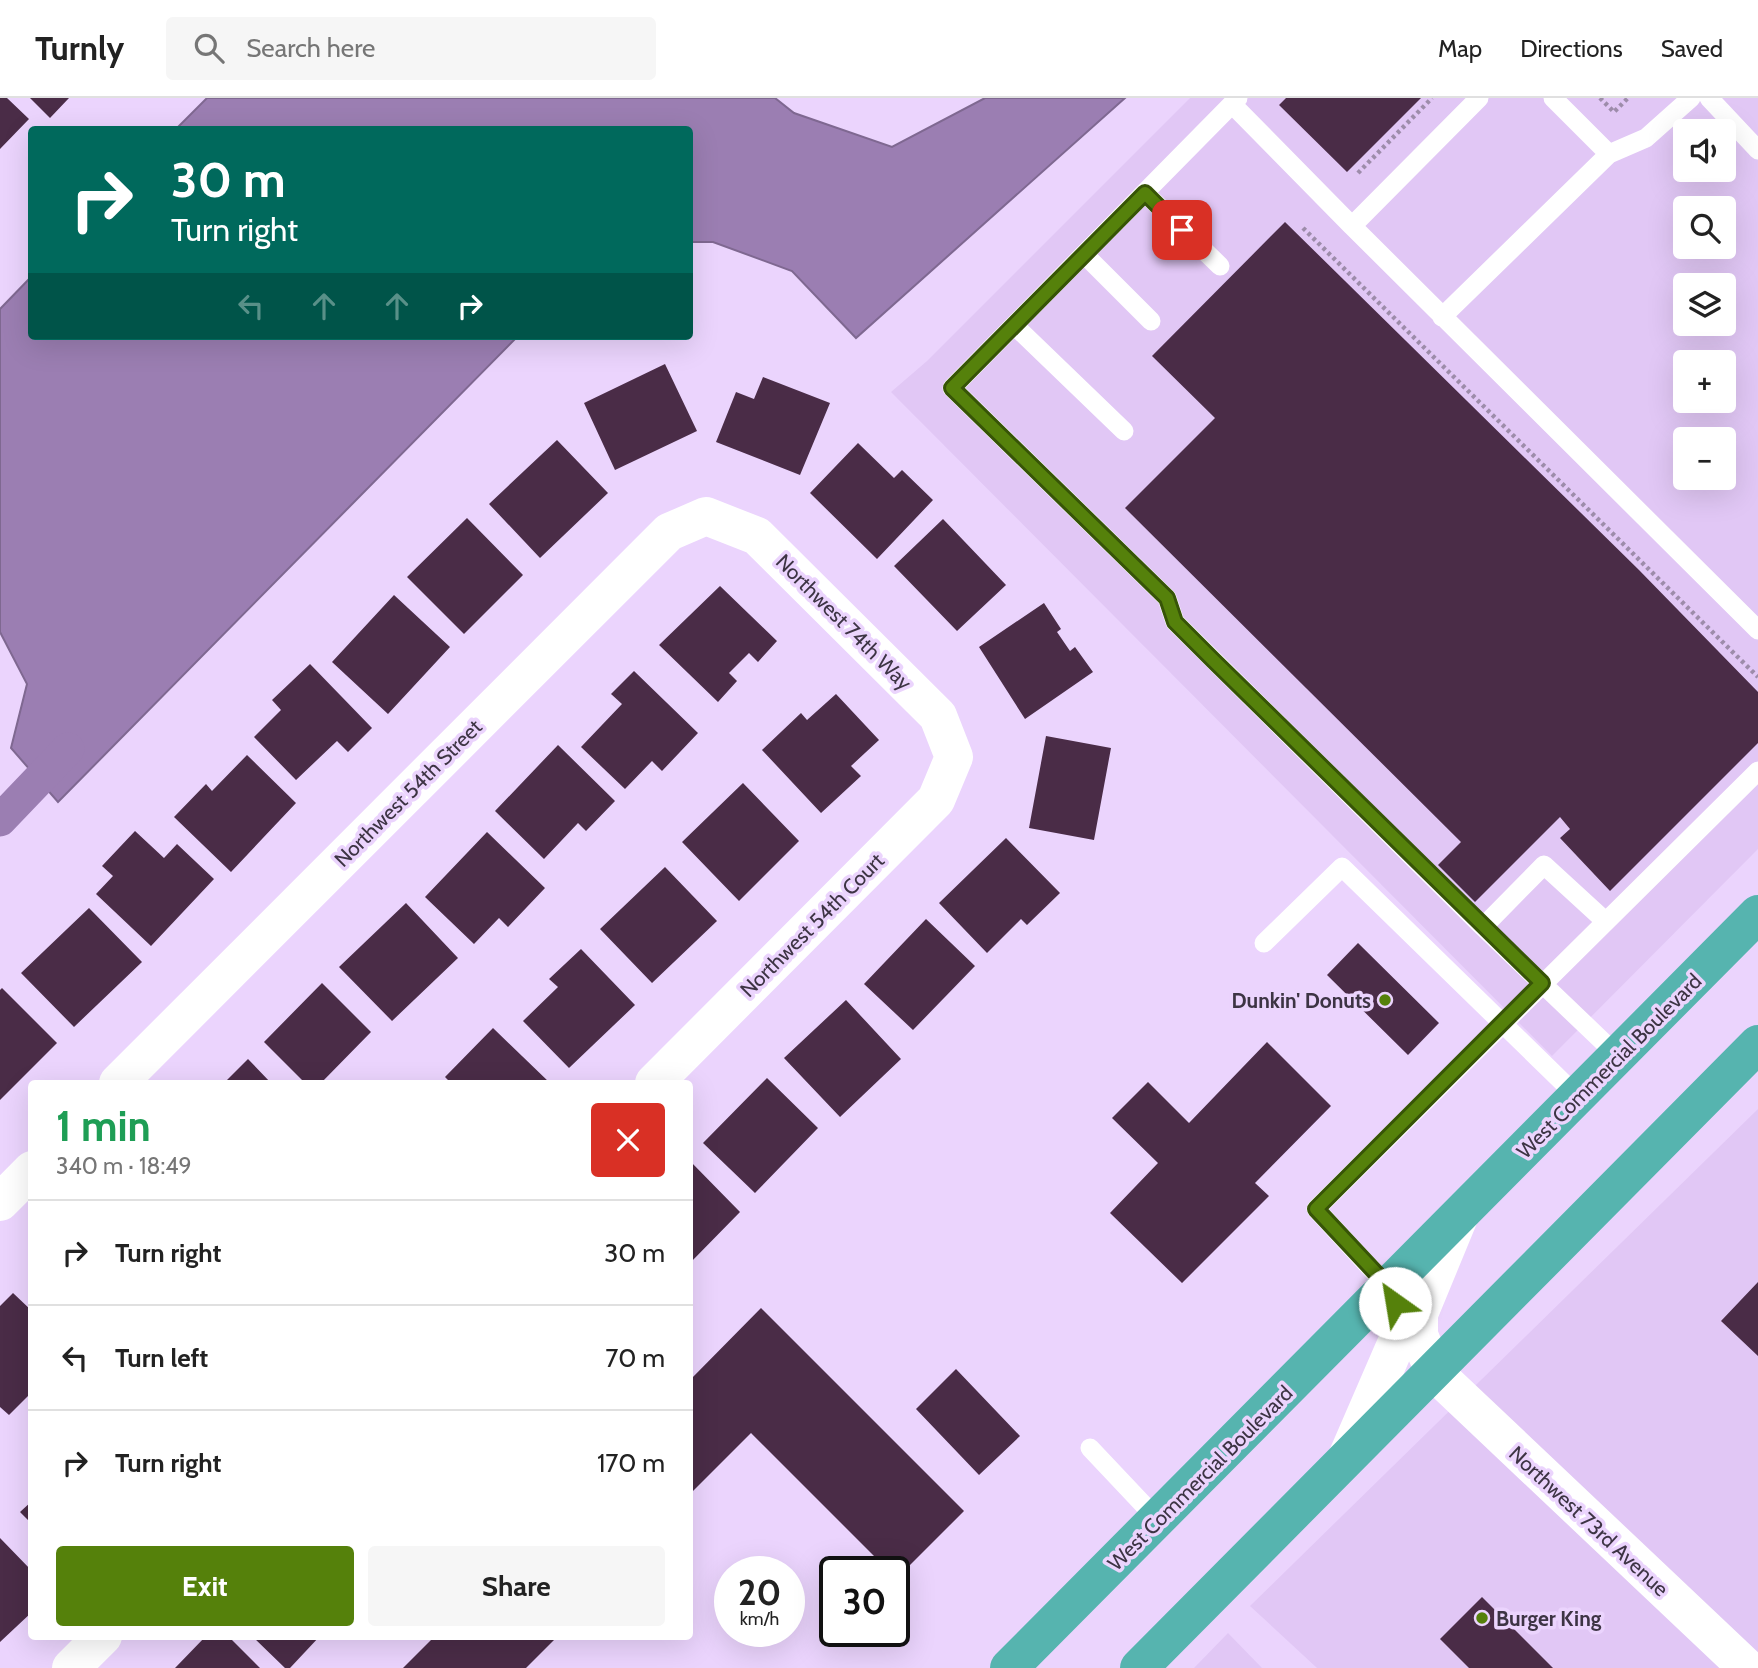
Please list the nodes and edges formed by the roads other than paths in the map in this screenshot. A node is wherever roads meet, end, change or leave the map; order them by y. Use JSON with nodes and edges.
{"nodes":[{"id":1,"x":1479,"y":98,"type":"edge"},
{"id":2,"x":1553,"y":98,"type":"edge"},
{"id":3,"x":1691,"y":98,"type":"edge"},
{"id":4,"x":1709,"y":98,"type":"edge"},
{"id":5,"x":1235,"y":101,"type":"edge"},
{"id":6,"x":1758,"y":150,"type":"edge"},
{"id":7,"x":1609,"y":154,"type":"junction"},
{"id":8,"x":1145,"y":193,"type":"junction"},
{"id":9,"x":1352,"y":226,"type":"junction"},
{"id":10,"x":1084,"y":254,"type":"junction"},
{"id":11,"x":1220,"y":267,"type":"dead end"},
{"id":12,"x":1442,"y":317,"type":"junction"},
{"id":13,"x":1151,"y":321,"type":"dead end"},
{"id":14,"x":1014,"y":325,"type":"junction"},
{"id":15,"x":1124,"y":431,"type":"dead end"},
{"id":16,"x":706,"y":516,"type":"joint"},
{"id":17,"x":1758,"y":630,"type":"edge"},
{"id":18,"x":954,"y":757,"type":"joint"},
{"id":19,"x":1758,"y":771,"type":"edge"},
{"id":20,"x":1758,"y":914,"type":"edge"},
{"id":21,"x":1604,"y":920,"type":"junction"},
{"id":22,"x":1483,"y":927,"type":"junction"},
{"id":23,"x":1264,"y":943,"type":"dead end"},
{"id":24,"x":1542,"y":983,"type":"junction"},
{"id":25,"x":1503,"y":1022,"type":"junction"},
{"id":26,"x":1758,"y":1044,"type":"edge"},
{"id":27,"x":1618,"y":1056,"type":"junction"},
{"id":28,"x":121,"y":1080,"type":"edge"},
{"id":29,"x":657,"y":1080,"type":"edge"},
{"id":30,"x":1578,"y":1097,"type":"junction"},
{"id":31,"x":28,"y":1174,"type":"edge"},
{"id":32,"x":0,"y":1202,"type":"edge"},
{"id":33,"x":1460,"y":1217,"type":"junction"},
{"id":34,"x":1389,"y":1287,"type":"junction"},
{"id":35,"x":1434,"y":1372,"type":"junction"},
{"id":36,"x":1090,"y":1448,"type":"dead end"},
{"id":37,"x":1346,"y":1459,"type":"junction"},
{"id":38,"x":1158,"y":1520,"type":"junction"},
{"id":39,"x":99,"y":1640,"type":"edge"},
{"id":40,"x":71,"y":1668,"type":"edge"},
{"id":41,"x":1009,"y":1668,"type":"edge"},
{"id":42,"x":1139,"y":1668,"type":"edge"},
{"id":43,"x":1747,"y":1668,"type":"edge"}],
"edges":[{"from":1,"to":9,"type":"lane"},
{"from":2,"to":7,"type":"lane"},
{"from":3,"to":7,"type":"lane"},
{"from":4,"to":6,"type":"lane"},
{"from":5,"to":8,"type":"lane"},
{"from":5,"to":9,"type":"lane"},
{"from":7,"to":12,"type":"lane"},
{"from":8,"to":10,"type":"lane"},
{"from":8,"to":11,"type":"lane"},
{"from":9,"to":12,"type":"lane"},
{"from":10,"to":13,"type":"lane"},
{"from":10,"to":14,"type":"lane"},
{"from":12,"to":17,"type":"lane"},
{"from":14,"to":15,"type":"lane"},
{"from":14,"to":22,"type":"lane"},
{"from":16,"to":18,"type":"street","name":"Northwest 74th Way"},
{"from":16,"to":28,"type":"street","name":"Northwest 54th Street"},
{"from":18,"to":29,"type":"street","name":"Northwest 54th Court"},
{"from":19,"to":21,"type":"lane"},
{"from":20,"to":27,"type":"highway","name":"West Commercial Boulevard"},
{"from":21,"to":22,"type":"lane"},
{"from":21,"to":24,"type":"lane"},
{"from":22,"to":24,"type":"lane"},
{"from":23,"to":25,"type":"lane"},
{"from":24,"to":25,"type":"lane"},
{"from":24,"to":27,"type":"lane"},
{"from":25,"to":30,"type":"lane"},
{"from":25,"to":34,"type":"lane"},
{"from":26,"to":35,"type":"highway"},
{"from":27,"to":30,"type":"highway","name":"West Commercial Boulevard"},
{"from":30,"to":33,"type":"highway","name":"West Commercial Boulevard"},
{"from":31,"to":32,"type":"street"},
{"from":33,"to":34,"type":"highway","name":"West Commercial Boulevard"},
{"from":33,"to":35,"type":"street","name":"West Commercial Boulevard"},
{"from":34,"to":37,"type":"street"},
{"from":34,"to":38,"type":"highway","name":"West Commercial Boulevard"},
{"from":35,"to":37,"type":"highway"},
{"from":35,"to":43,"type":"street","name":"Northwest 73rd Avenue"},
{"from":36,"to":38,"type":"lane"},
{"from":37,"to":42,"type":"highway"},
{"from":38,"to":41,"type":"highway","name":"West Commercial Boulevard"},
{"from":39,"to":40,"type":"street"}]}
